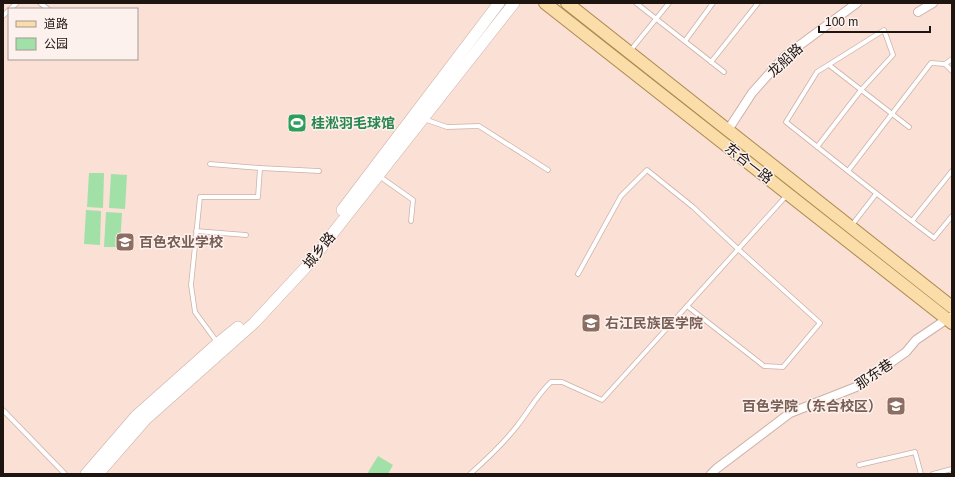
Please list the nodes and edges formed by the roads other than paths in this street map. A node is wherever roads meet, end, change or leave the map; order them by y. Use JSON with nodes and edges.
{"nodes":[{"id":1,"x":499,"y":3,"type":"edge"},
{"id":2,"x":514,"y":3,"type":"edge"},
{"id":3,"x":545,"y":3,"type":"edge"},
{"id":4,"x":566,"y":3,"type":"edge"},
{"id":5,"x":636,"y":3,"type":"edge"},
{"id":6,"x":669,"y":3,"type":"edge"},
{"id":7,"x":714,"y":3,"type":"edge"},
{"id":8,"x":758,"y":3,"type":"edge"},
{"id":9,"x":857,"y":3,"type":"edge"},
{"id":10,"x":933,"y":3,"type":"edge"},
{"id":11,"x":918,"y":12,"type":"dead end"},
{"id":12,"x":656,"y":19,"type":"junction"},
{"id":13,"x":685,"y":41,"type":"junction"},
{"id":14,"x":629,"y":52,"type":"junction"},
{"id":15,"x":952,"y":60,"type":"edge"},
{"id":16,"x":711,"y":62,"type":"junction"},
{"id":17,"x":944,"y":64,"type":"junction"},
{"id":18,"x":829,"y":65,"type":"junction"},
{"id":19,"x":952,"y":71,"type":"edge"},
{"id":20,"x":724,"y":72,"type":"dead end"},
{"id":21,"x":861,"y":90,"type":"junction"},
{"id":22,"x":892,"y":114,"type":"junction"},
{"id":23,"x":423,"y":119,"type":"junction"},
{"id":24,"x":909,"y":127,"type":"dead end"},
{"id":25,"x":728,"y":130,"type":"junction"},
{"id":26,"x":817,"y":146,"type":"junction"},
{"id":27,"x":210,"y":164,"type":"dead end"},
{"id":28,"x":260,"y":168,"type":"junction"},
{"id":29,"x":548,"y":170,"type":"dead end"},
{"id":30,"x":319,"y":171,"type":"dead end"},
{"id":31,"x":848,"y":171,"type":"junction"},
{"id":32,"x":952,"y":171,"type":"edge"},
{"id":33,"x":378,"y":176,"type":"junction"},
{"id":34,"x":788,"y":193,"type":"junction"},
{"id":35,"x":876,"y":194,"type":"junction"},
{"id":36,"x":952,"y":216,"type":"edge"},
{"id":37,"x":411,"y":221,"type":"dead end"},
{"id":38,"x":912,"y":221,"type":"junction"},
{"id":39,"x":850,"y":227,"type":"junction"},
{"id":40,"x":196,"y":231,"type":"junction"},
{"id":41,"x":246,"y":235,"type":"dead end"},
{"id":42,"x":738,"y":250,"type":"junction"},
{"id":43,"x":578,"y":274,"type":"dead end"},
{"id":44,"x":687,"y":306,"type":"junction"},
{"id":45,"x":952,"y":307,"type":"edge"},
{"id":46,"x":950,"y":319,"type":"edge"},
{"id":47,"x":222,"y":346,"type":"junction"},
{"id":48,"x":3,"y":410,"type":"edge"},
{"id":49,"x":859,"y":465,"type":"dead end"},
{"id":50,"x":952,"y":469,"type":"edge"},
{"id":51,"x":65,"y":474,"type":"edge"},
{"id":52,"x":86,"y":474,"type":"edge"},
{"id":53,"x":98,"y":474,"type":"edge"},
{"id":54,"x":470,"y":474,"type":"edge"},
{"id":55,"x":711,"y":474,"type":"edge"},
{"id":56,"x":921,"y":474,"type":"edge"},
{"id":57,"x":932,"y":474,"type":"edge"}],
"edges":[{"from":1,"to":47,"type":"main road","name":"城乡路"},
{"from":2,"to":23,"type":"main road","name":"城乡路"},
{"from":3,"to":34,"type":"main road","name":"东合一路"},
{"from":4,"to":14,"type":"main road","name":"东合一路"},
{"from":5,"to":12,"type":"lane"},
{"from":6,"to":12,"type":"lane"},
{"from":7,"to":13,"type":"lane"},
{"from":8,"to":16,"type":"lane"},
{"from":9,"to":25,"type":"street","name":"龙船路"},
{"from":10,"to":11,"type":"street"},
{"from":12,"to":13,"type":"lane"},
{"from":12,"to":14,"type":"lane"},
{"from":13,"to":16,"type":"lane"},
{"from":14,"to":25,"type":"main road","name":"东合一路"},
{"from":15,"to":17,"type":"lane"},
{"from":16,"to":20,"type":"lane"},
{"from":17,"to":19,"type":"lane"},
{"from":17,"to":22,"type":"lane"},
{"from":18,"to":21,"type":"lane"},
{"from":18,"to":21,"type":"lane"},
{"from":18,"to":26,"type":"lane"},
{"from":21,"to":22,"type":"lane"},
{"from":21,"to":26,"type":"lane"},
{"from":22,"to":24,"type":"lane"},
{"from":22,"to":31,"type":"lane"},
{"from":23,"to":29,"type":"lane"},
{"from":23,"to":33,"type":"main road","name":"城乡路"},
{"from":25,"to":39,"type":"main road","name":"东合一路"},
{"from":26,"to":31,"type":"lane"},
{"from":27,"to":28,"type":"lane"},
{"from":28,"to":30,"type":"lane"},
{"from":28,"to":40,"type":"lane"},
{"from":31,"to":35,"type":"lane"},
{"from":32,"to":38,"type":"lane"},
{"from":33,"to":37,"type":"lane"},
{"from":33,"to":47,"type":"main road","name":"城乡路"},
{"from":34,"to":42,"type":"lane"},
{"from":34,"to":46,"type":"main road","name":"东合一路"},
{"from":35,"to":38,"type":"lane"},
{"from":35,"to":39,"type":"lane"},
{"from":36,"to":38,"type":"lane"},
{"from":39,"to":45,"type":"main road","name":"东合一路"},
{"from":40,"to":41,"type":"lane"},
{"from":40,"to":47,"type":"lane"},
{"from":42,"to":43,"type":"lane"},
{"from":42,"to":44,"type":"lane"},
{"from":42,"to":44,"type":"lane"},
{"from":44,"to":54,"type":"lane"},
{"from":46,"to":55,"type":"street","name":"那东巷"},
{"from":47,"to":52,"type":"main road","name":"城乡路"},
{"from":47,"to":53,"type":"main road","name":"城乡路"},
{"from":48,"to":51,"type":"lane"},
{"from":49,"to":56,"type":"lane"},
{"from":50,"to":57,"type":"lane"}]}
